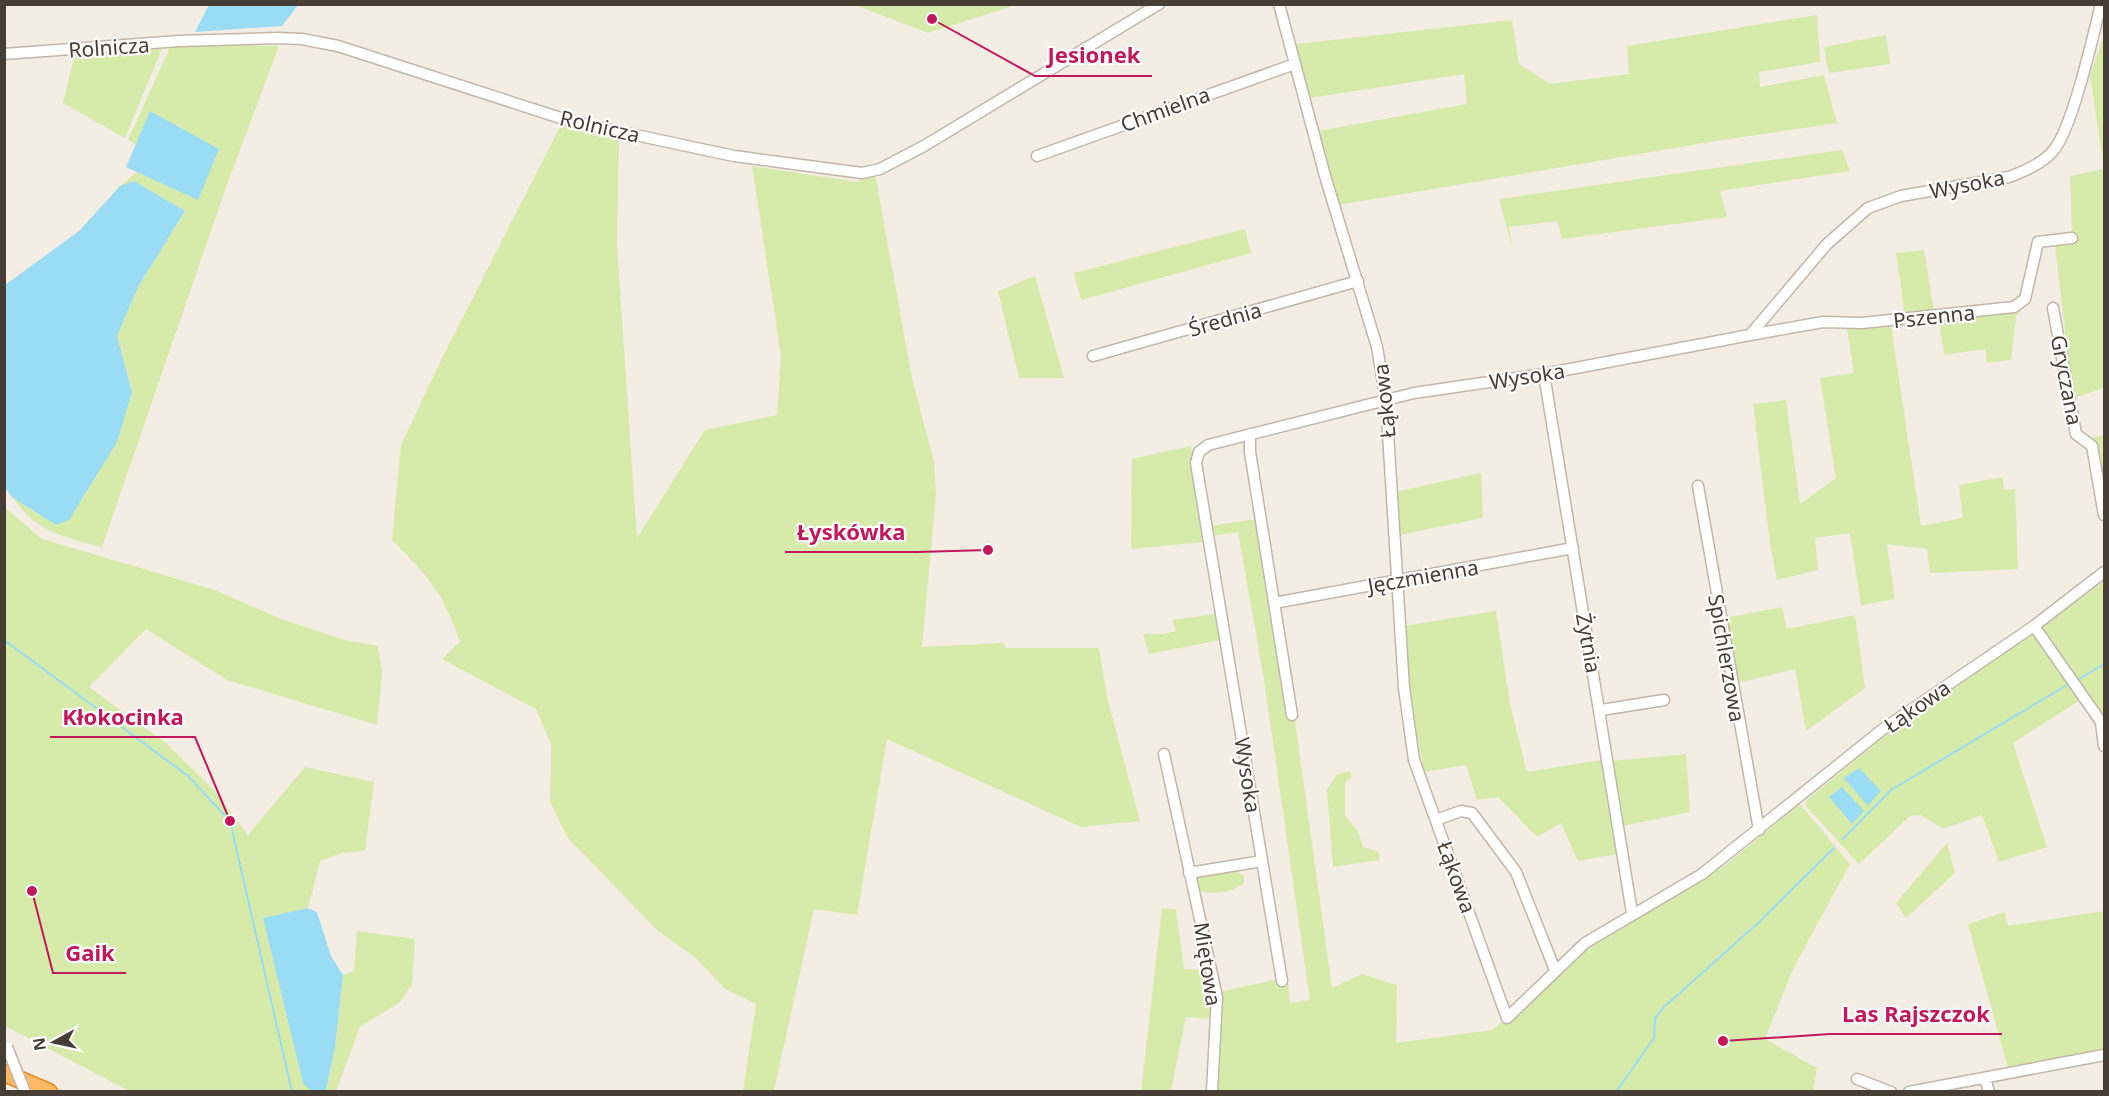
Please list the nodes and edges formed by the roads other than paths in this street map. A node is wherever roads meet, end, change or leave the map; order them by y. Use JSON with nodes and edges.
{"nodes":[{"id":1,"x":1160,"y":4,"type":"edge"},
{"id":2,"x":1292,"y":4,"type":"edge"},
{"id":3,"x":2101,"y":4,"type":"edge"},
{"id":4,"x":1279,"y":6,"type":"edge"},
{"id":5,"x":4,"y":54,"type":"edge"},
{"id":6,"x":1295,"y":64,"type":"junction"},
{"id":7,"x":1037,"y":156,"type":"dead end"},
{"id":8,"x":2072,"y":238,"type":"dead end"},
{"id":9,"x":1358,"y":281,"type":"junction"},
{"id":10,"x":2053,"y":308,"type":"dead end"},
{"id":11,"x":1750,"y":335,"type":"junction"},
{"id":12,"x":1093,"y":356,"type":"dead end"},
{"id":13,"x":1544,"y":374,"type":"junction"},
{"id":14,"x":1386,"y":401,"type":"junction"},
{"id":15,"x":1250,"y":434,"type":"junction"},
{"id":16,"x":1698,"y":486,"type":"dead end"},
{"id":17,"x":2104,"y":515,"type":"edge"},
{"id":18,"x":1573,"y":548,"type":"junction"},
{"id":19,"x":2104,"y":572,"type":"edge"},
{"id":20,"x":1397,"y":581,"type":"junction"},
{"id":21,"x":1274,"y":603,"type":"junction"},
{"id":22,"x":2034,"y":626,"type":"junction"},
{"id":23,"x":1664,"y":700,"type":"dead end"},
{"id":24,"x":1601,"y":710,"type":"junction"},
{"id":25,"x":1292,"y":715,"type":"dead end"},
{"id":26,"x":2104,"y":746,"type":"edge"},
{"id":27,"x":1164,"y":754,"type":"dead end"},
{"id":28,"x":1436,"y":820,"type":"junction"},
{"id":29,"x":1759,"y":830,"type":"junction"},
{"id":30,"x":1262,"y":861,"type":"junction"},
{"id":31,"x":1189,"y":873,"type":"junction"},
{"id":32,"x":1632,"y":913,"type":"junction"},
{"id":33,"x":1555,"y":970,"type":"junction"},
{"id":34,"x":1282,"y":981,"type":"dead end"},
{"id":35,"x":6,"y":1044,"type":"edge"},
{"id":36,"x":2104,"y":1055,"type":"edge"},
{"id":37,"x":4,"y":1073,"type":"edge"},
{"id":38,"x":1985,"y":1078,"type":"junction"},
{"id":39,"x":1857,"y":1079,"type":"dead end"},
{"id":40,"x":25,"y":1092,"type":"edge"},
{"id":41,"x":49,"y":1092,"type":"edge"},
{"id":42,"x":1212,"y":1092,"type":"edge"},
{"id":43,"x":1891,"y":1092,"type":"edge"},
{"id":44,"x":1909,"y":1092,"type":"edge"},
{"id":45,"x":1989,"y":1092,"type":"edge"}],
"edges":[{"from":1,"to":5,"type":"street","name":"Rolnicza"},
{"from":2,"to":4,"type":"street"},
{"from":3,"to":11,"type":"street","name":"Wysoka"},
{"from":4,"to":6,"type":"street","name":"Łąkowa"},
{"from":6,"to":7,"type":"street","name":"Chmielna"},
{"from":6,"to":9,"type":"street","name":"Łąkowa"},
{"from":8,"to":11,"type":"street","name":"Pszenna"},
{"from":9,"to":12,"type":"street","name":"Średnia"},
{"from":9,"to":14,"type":"street","name":"Łąkowa"},
{"from":10,"to":17,"type":"street","name":"Gryczana"},
{"from":11,"to":13,"type":"street","name":"Wysoka"},
{"from":13,"to":14,"type":"street","name":"Wysoka"},
{"from":13,"to":18,"type":"street","name":"Żytnia"},
{"from":14,"to":15,"type":"street","name":"Wysoka"},
{"from":14,"to":20,"type":"street","name":"Łąkowa"},
{"from":15,"to":21,"type":"street"},
{"from":15,"to":30,"type":"street","name":"Wysoka"},
{"from":16,"to":29,"type":"street","name":"Spichlerzowa"},
{"from":18,"to":20,"type":"street","name":"Jęczmienna"},
{"from":18,"to":24,"type":"street","name":"Żytnia"},
{"from":19,"to":22,"type":"street","name":"Łąkowa"},
{"from":20,"to":21,"type":"street","name":"Jęczmienna"},
{"from":20,"to":28,"type":"street","name":"Łąkowa"},
{"from":21,"to":25,"type":"street"},
{"from":22,"to":26,"type":"street"},
{"from":22,"to":29,"type":"street","name":"Łąkowa"},
{"from":23,"to":24,"type":"street"},
{"from":24,"to":32,"type":"street","name":"Żytnia"},
{"from":27,"to":31,"type":"street","name":"Miętowa"},
{"from":28,"to":33,"type":"street"},
{"from":28,"to":33,"type":"street","name":"Łąkowa"},
{"from":29,"to":32,"type":"street","name":"Łąkowa"},
{"from":30,"to":31,"type":"street"},
{"from":30,"to":34,"type":"street","name":"Wysoka"},
{"from":31,"to":42,"type":"street","name":"Miętowa"},
{"from":32,"to":33,"type":"street","name":"Łąkowa"},
{"from":35,"to":40,"type":"street","bridge":true},
{"from":36,"to":38,"type":"street"},
{"from":37,"to":41,"type":"highway"},
{"from":38,"to":44,"type":"street"},
{"from":38,"to":45,"type":"street"},
{"from":39,"to":43,"type":"street"}]}
